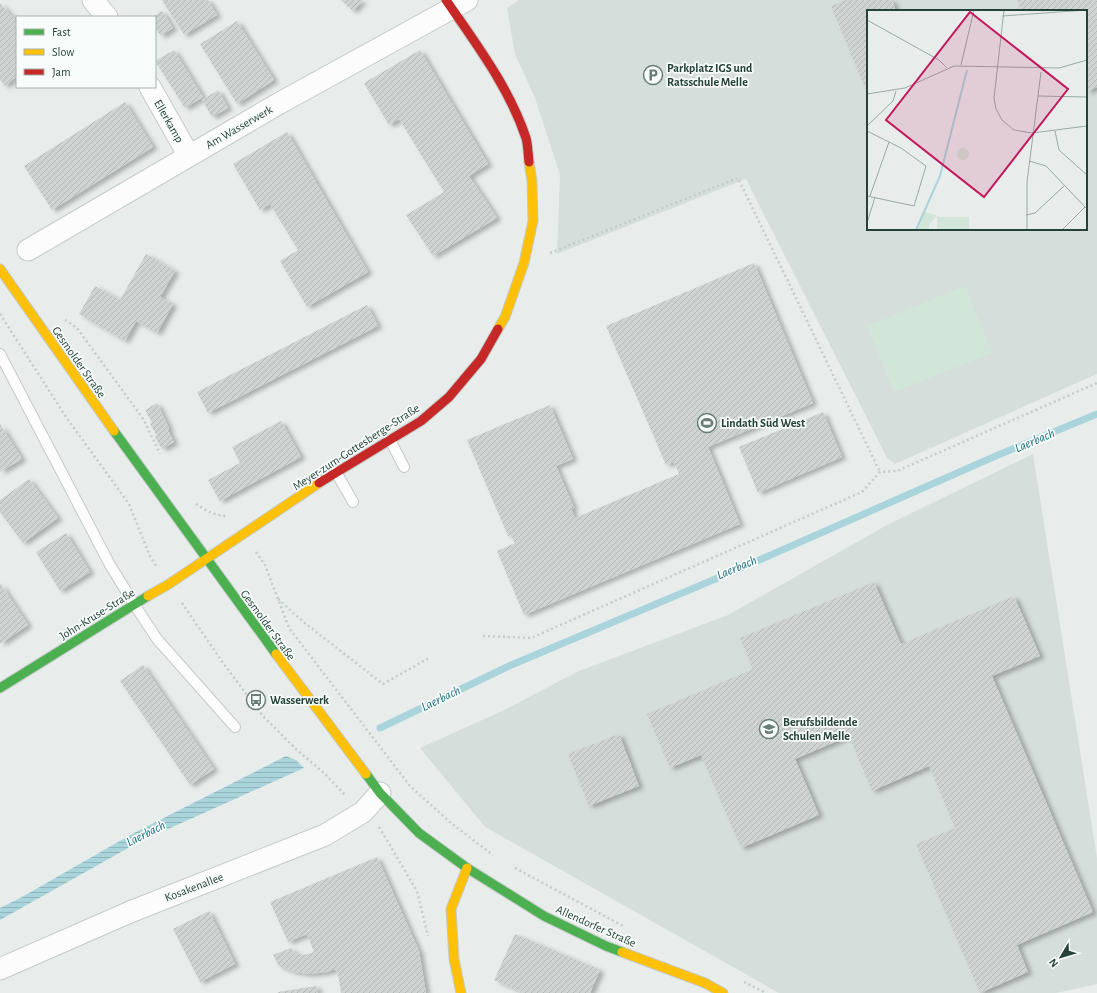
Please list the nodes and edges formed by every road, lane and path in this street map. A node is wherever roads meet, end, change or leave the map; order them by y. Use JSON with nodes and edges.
{"nodes":[{"id":1,"x":93,"y":0,"type":"edge"},
{"id":2,"x":455,"y":3,"type":"edge"},
{"id":3,"x":106,"y":16,"type":"edge"},
{"id":4,"x":151,"y":88,"type":"edge"},
{"id":5,"x":189,"y":156,"type":"junction"},
{"id":6,"x":28,"y":250,"type":"dead end"},
{"id":7,"x":524,"y":263,"type":"junction"},
{"id":8,"x":0,"y":269,"type":"edge"},
{"id":9,"x":0,"y":314,"type":"edge"},
{"id":10,"x":60,"y":316,"type":"dead end"},
{"id":11,"x":0,"y":354,"type":"edge"},
{"id":12,"x":1097,"y":383,"type":"edge"},
{"id":13,"x":390,"y":440,"type":"junction"},
{"id":14,"x":160,"y":454,"type":"dead end"},
{"id":15,"x":404,"y":467,"type":"dead end"},
{"id":16,"x":336,"y":472,"type":"junction"},
{"id":17,"x":880,"y":472,"type":"junction"},
{"id":18,"x":191,"y":501,"type":"dead end"},
{"id":19,"x":353,"y":502,"type":"dead end"},
{"id":20,"x":231,"y":516,"type":"dead end"},
{"id":21,"x":244,"y":536,"type":"junction"},
{"id":22,"x":206,"y":561,"type":"junction"},
{"id":23,"x":169,"y":584,"type":"junction"},
{"id":24,"x":277,"y":598,"type":"junction"},
{"id":25,"x":134,"y":604,"type":"junction"},
{"id":26,"x":483,"y":636,"type":"dead end"},
{"id":27,"x":429,"y":658,"type":"dead end"},
{"id":28,"x":0,"y":688,"type":"edge"},
{"id":29,"x":235,"y":727,"type":"dead end"},
{"id":30,"x":380,"y":793,"type":"junction"},
{"id":31,"x":363,"y":812,"type":"junction"},
{"id":32,"x":497,"y":858,"type":"dead end"},
{"id":33,"x":509,"y":866,"type":"dead end"},
{"id":34,"x":467,"y":868,"type":"junction"},
{"id":35,"x":631,"y":930,"type":"dead end"},
{"id":36,"x":429,"y":942,"type":"dead end"},
{"id":37,"x":0,"y":969,"type":"edge"},
{"id":38,"x":740,"y":980,"type":"dead end"},
{"id":39,"x":461,"y":993,"type":"edge"},
{"id":40,"x":723,"y":993,"type":"edge"},
{"id":41,"x":766,"y":993,"type":"edge"}],
"edges":[{"from":1,"to":3,"type":"street"},
{"from":2,"to":5,"type":"street","name":"Am Wasserwerk"},
{"from":2,"to":7,"type":"street","name":"Meyer-zum-Gottesberge-Straße"},
{"from":4,"to":5,"type":"street","name":"Ellerkamp"},
{"from":5,"to":6,"type":"street","name":"Am Wasserwerk"},
{"from":7,"to":13,"type":"street","name":"Meyer-zum-Gottesberge-Straße"},
{"from":7,"to":17,"type":"path"},
{"from":8,"to":22,"type":"street","name":"Gesmolder Straße"},
{"from":9,"to":23,"type":"path"},
{"from":10,"to":14,"type":"path"},
{"from":11,"to":25,"type":"lane"},
{"from":12,"to":17,"type":"path"},
{"from":13,"to":15,"type":"lane"},
{"from":13,"to":16,"type":"street","name":"Meyer-zum-Gottesberge-Straße"},
{"from":16,"to":19,"type":"lane"},
{"from":16,"to":21,"type":"street","name":"Meyer-zum-Gottesberge-Straße"},
{"from":17,"to":26,"type":"path"},
{"from":18,"to":20,"type":"path"},
{"from":21,"to":22,"type":"street","name":"Meyer-zum-Gottesberge-Straße"},
{"from":21,"to":24,"type":"path"},
{"from":22,"to":23,"type":"street","name":"John-Kruse-Straße"},
{"from":22,"to":30,"type":"street","name":"Gesmolder Straße"},
{"from":23,"to":25,"type":"street","name":"John-Kruse-Straße"},
{"from":23,"to":31,"type":"path"},
{"from":24,"to":27,"type":"path"},
{"from":24,"to":32,"type":"path"},
{"from":25,"to":28,"type":"street","name":"John-Kruse-Straße"},
{"from":25,"to":29,"type":"lane"},
{"from":30,"to":31,"type":"street","name":"Kosakenallee"},
{"from":30,"to":34,"type":"street","name":"Gesmolder Straße"},
{"from":31,"to":36,"type":"path"},
{"from":31,"to":37,"type":"street","name":"Kosakenallee"},
{"from":33,"to":35,"type":"path"},
{"from":34,"to":39,"type":"street"},
{"from":34,"to":40,"type":"street","name":"Allendorfer Straße"},
{"from":38,"to":41,"type":"path"}]}
